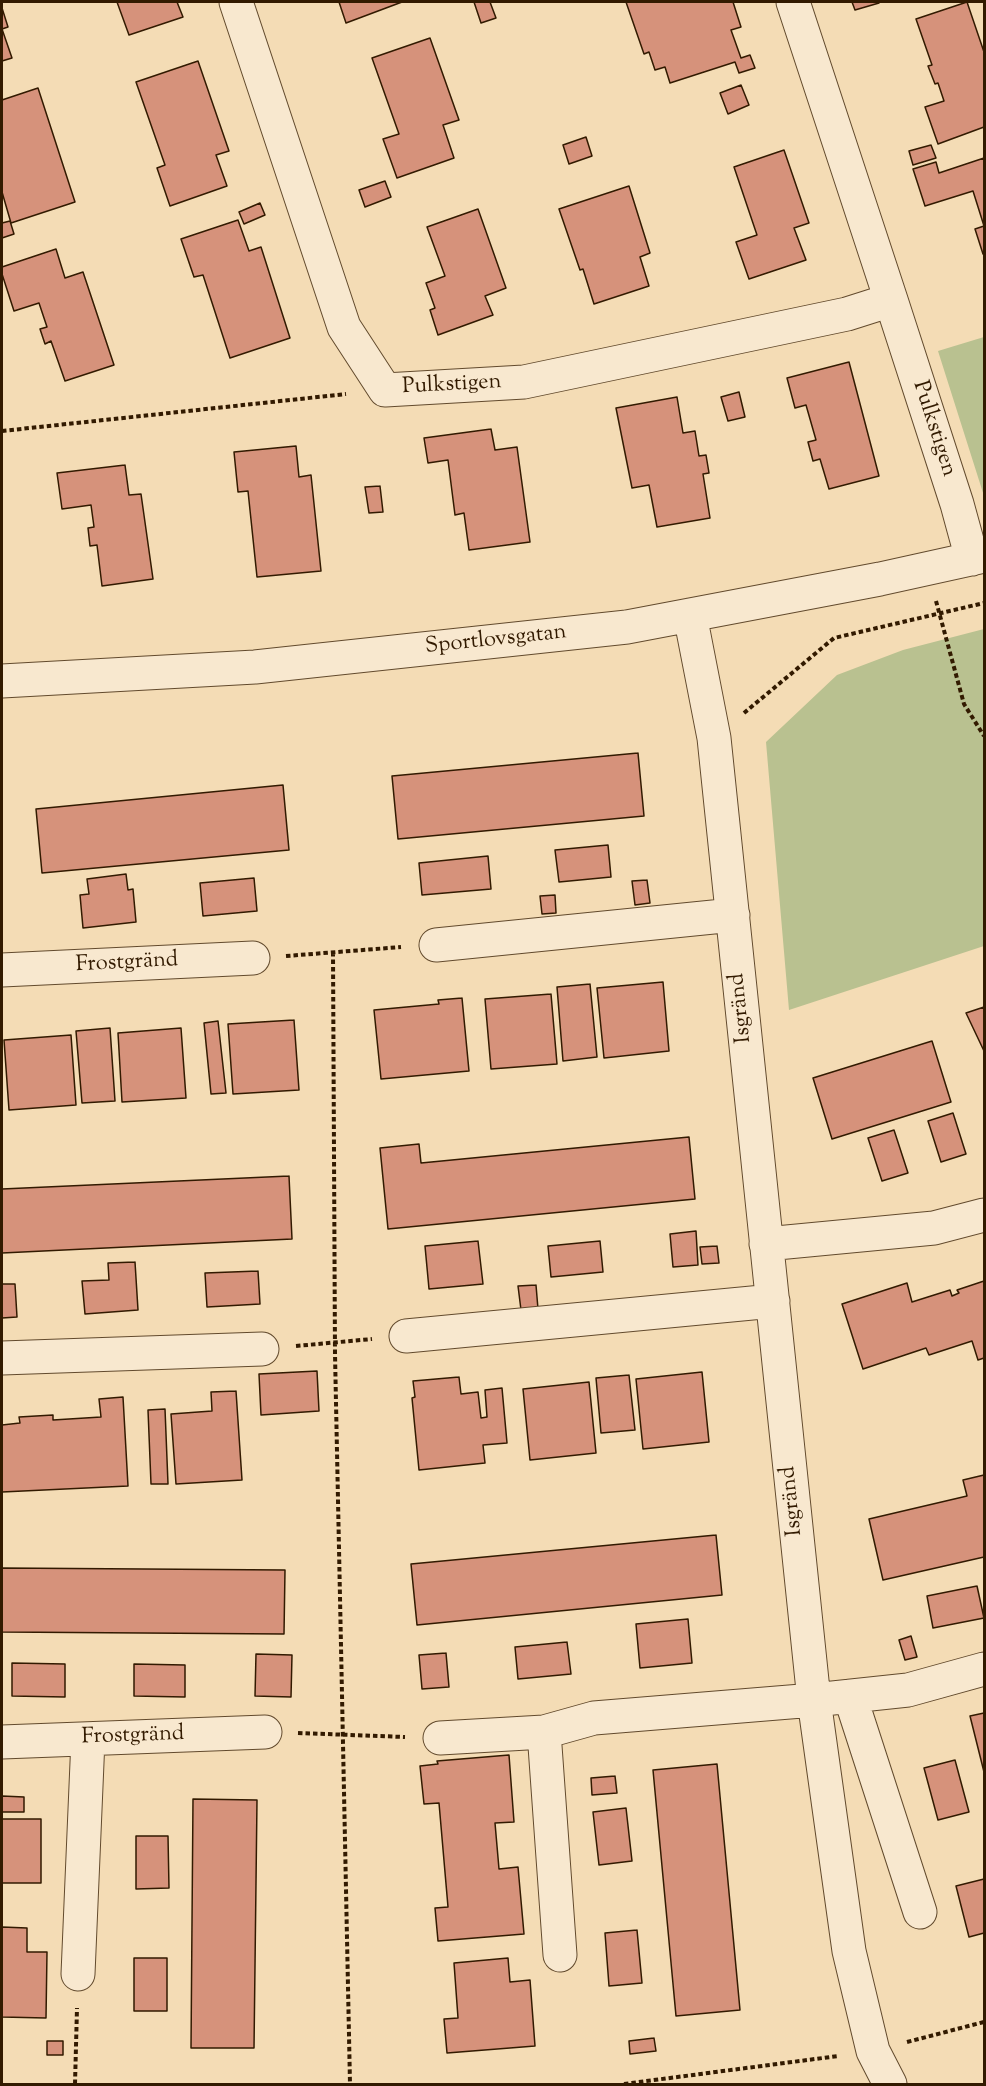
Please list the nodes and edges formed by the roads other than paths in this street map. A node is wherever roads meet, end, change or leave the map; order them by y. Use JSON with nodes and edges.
{"nodes":[{"id":1,"x":236,"y":2,"type":"edge"},
{"id":2,"x":793,"y":2,"type":"edge"},
{"id":3,"x":891,"y":300,"type":"junction"},
{"id":4,"x":978,"y":558,"type":"edge"},
{"id":5,"x":690,"y":615,"type":"junction"},
{"id":6,"x":2,"y":681,"type":"edge"},
{"id":7,"x":733,"y":915,"type":"junction"},
{"id":8,"x":436,"y":945,"type":"road end"},
{"id":9,"x":253,"y":958,"type":"road end"},
{"id":10,"x":2,"y":970,"type":"edge"},
{"id":11,"x":984,"y":1215,"type":"edge"},
{"id":12,"x":766,"y":1244,"type":"junction"},
{"id":13,"x":773,"y":1301,"type":"junction"},
{"id":14,"x":406,"y":1336,"type":"road end"},
{"id":15,"x":262,"y":1349,"type":"road end"},
{"id":16,"x":2,"y":1358,"type":"edge"},
{"id":17,"x":984,"y":1669,"type":"edge"},
{"id":18,"x":849,"y":1696,"type":"junction"},
{"id":19,"x":814,"y":1700,"type":"junction"},
{"id":20,"x":265,"y":1732,"type":"road end"},
{"id":21,"x":544,"y":1732,"type":"junction"},
{"id":22,"x":440,"y":1738,"type":"road end"},
{"id":23,"x":88,"y":1739,"type":"junction"},
{"id":24,"x":2,"y":1742,"type":"edge"},
{"id":25,"x":920,"y":1912,"type":"dead end"},
{"id":26,"x":560,"y":1954,"type":"dead end"},
{"id":27,"x":78,"y":1974,"type":"road end"},
{"id":28,"x":890,"y":2085,"type":"edge"}],
"edges":[{"from":1,"to":3,"type":"street","name":"Pulkstigen"},
{"from":2,"to":3,"type":"street","name":"Pulkstigen"},
{"from":3,"to":4,"type":"street","name":"Pulkstigen"},
{"from":4,"to":5,"type":"street","name":"Sportlovsgatan"},
{"from":5,"to":6,"type":"street","name":"Sportlovsgatan"},
{"from":5,"to":7,"type":"street","name":"Isgränd"},
{"from":7,"to":8,"type":"street"},
{"from":7,"to":12,"type":"street","name":"Isgränd"},
{"from":9,"to":10,"type":"street","name":"Frostgränd"},
{"from":11,"to":12,"type":"street"},
{"from":12,"to":13,"type":"street","name":"Isgränd"},
{"from":13,"to":14,"type":"street"},
{"from":13,"to":19,"type":"street","name":"Isgränd"},
{"from":15,"to":16,"type":"street"},
{"from":17,"to":18,"type":"street"},
{"from":18,"to":19,"type":"street"},
{"from":18,"to":25,"type":"street"},
{"from":19,"to":21,"type":"street"},
{"from":19,"to":28,"type":"street","name":"Isgränd"},
{"from":20,"to":23,"type":"street","name":"Frostgränd"},
{"from":21,"to":22,"type":"street"},
{"from":21,"to":26,"type":"street"},
{"from":23,"to":24,"type":"street","name":"Frostgränd"},
{"from":23,"to":27,"type":"street"}]}
